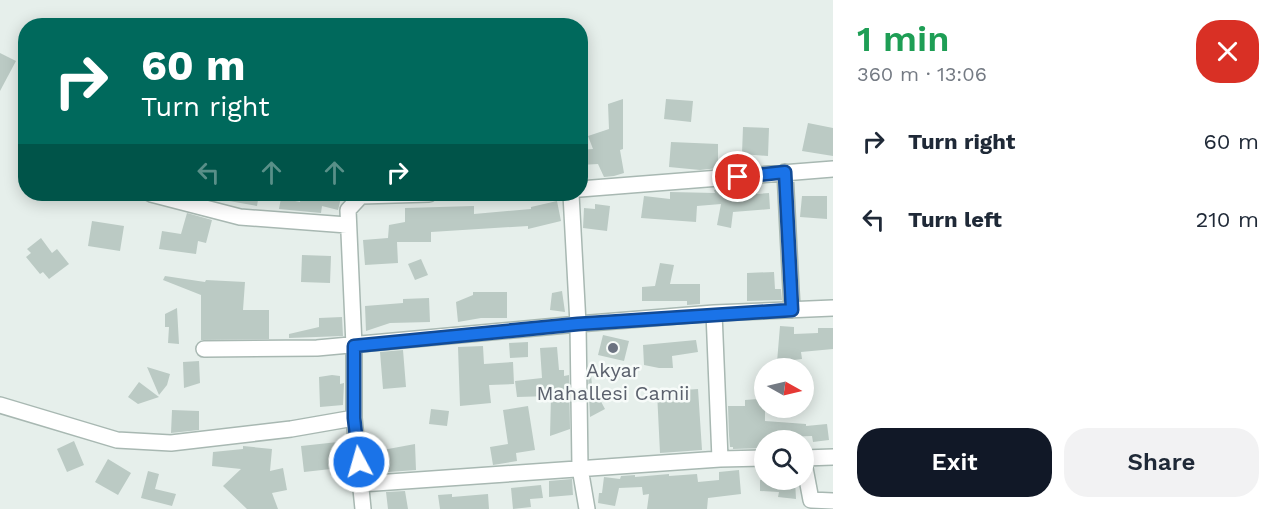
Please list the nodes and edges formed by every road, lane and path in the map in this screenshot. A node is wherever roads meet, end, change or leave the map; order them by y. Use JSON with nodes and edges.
{"nodes":[{"id":1,"x":833,"y":169,"type":"edge"},
{"id":2,"x":785,"y":172,"type":"junction"},
{"id":3,"x":588,"y":188,"type":"edge"},
{"id":4,"x":178,"y":201,"type":"edge"},
{"id":5,"x":356,"y":201,"type":"edge"},
{"id":6,"x":571,"y":201,"type":"edge"},
{"id":7,"x":347,"y":225,"type":"junction"},
{"id":8,"x":833,"y":308,"type":"edge"},
{"id":9,"x":792,"y":310,"type":"junction"},
{"id":10,"x":714,"y":313,"type":"junction"},
{"id":11,"x":578,"y":324,"type":"junction"},
{"id":12,"x":354,"y":346,"type":"junction"},
{"id":13,"x":204,"y":349,"type":"dead end"},
{"id":14,"x":0,"y":405,"type":"edge"},
{"id":15,"x":354,"y":418,"type":"junction"},
{"id":16,"x":833,"y":457,"type":"edge"},
{"id":17,"x":754,"y":458,"type":"edge"},
{"id":18,"x":814,"y":458,"type":"edge"},
{"id":19,"x":720,"y":459,"type":"junction"},
{"id":20,"x":580,"y":468,"type":"junction"},
{"id":21,"x":361,"y":484,"type":"junction"},
{"id":22,"x":809,"y":490,"type":"edge"},
{"id":23,"x":833,"y":501,"type":"edge"},
{"id":24,"x":363,"y":509,"type":"edge"},
{"id":25,"x":587,"y":509,"type":"edge"}],
"edges":[{"from":1,"to":2,"type":"street"},
{"from":2,"to":3,"type":"street"},
{"from":2,"to":9,"type":"street"},
{"from":4,"to":7,"type":"street"},
{"from":5,"to":7,"type":"street"},
{"from":6,"to":11,"type":"street"},
{"from":7,"to":12,"type":"street"},
{"from":8,"to":9,"type":"street"},
{"from":9,"to":10,"type":"street"},
{"from":10,"to":11,"type":"street"},
{"from":10,"to":19,"type":"street"},
{"from":11,"to":12,"type":"street"},
{"from":11,"to":20,"type":"street"},
{"from":12,"to":13,"type":"street"},
{"from":12,"to":15,"type":"street"},
{"from":14,"to":15,"type":"street"},
{"from":15,"to":21,"type":"street"},
{"from":16,"to":18,"type":"street"},
{"from":17,"to":19,"type":"street"},
{"from":19,"to":20,"type":"street"},
{"from":20,"to":21,"type":"street"},
{"from":20,"to":25,"type":"street"},
{"from":21,"to":24,"type":"street"},
{"from":22,"to":23,"type":"street"}]}
